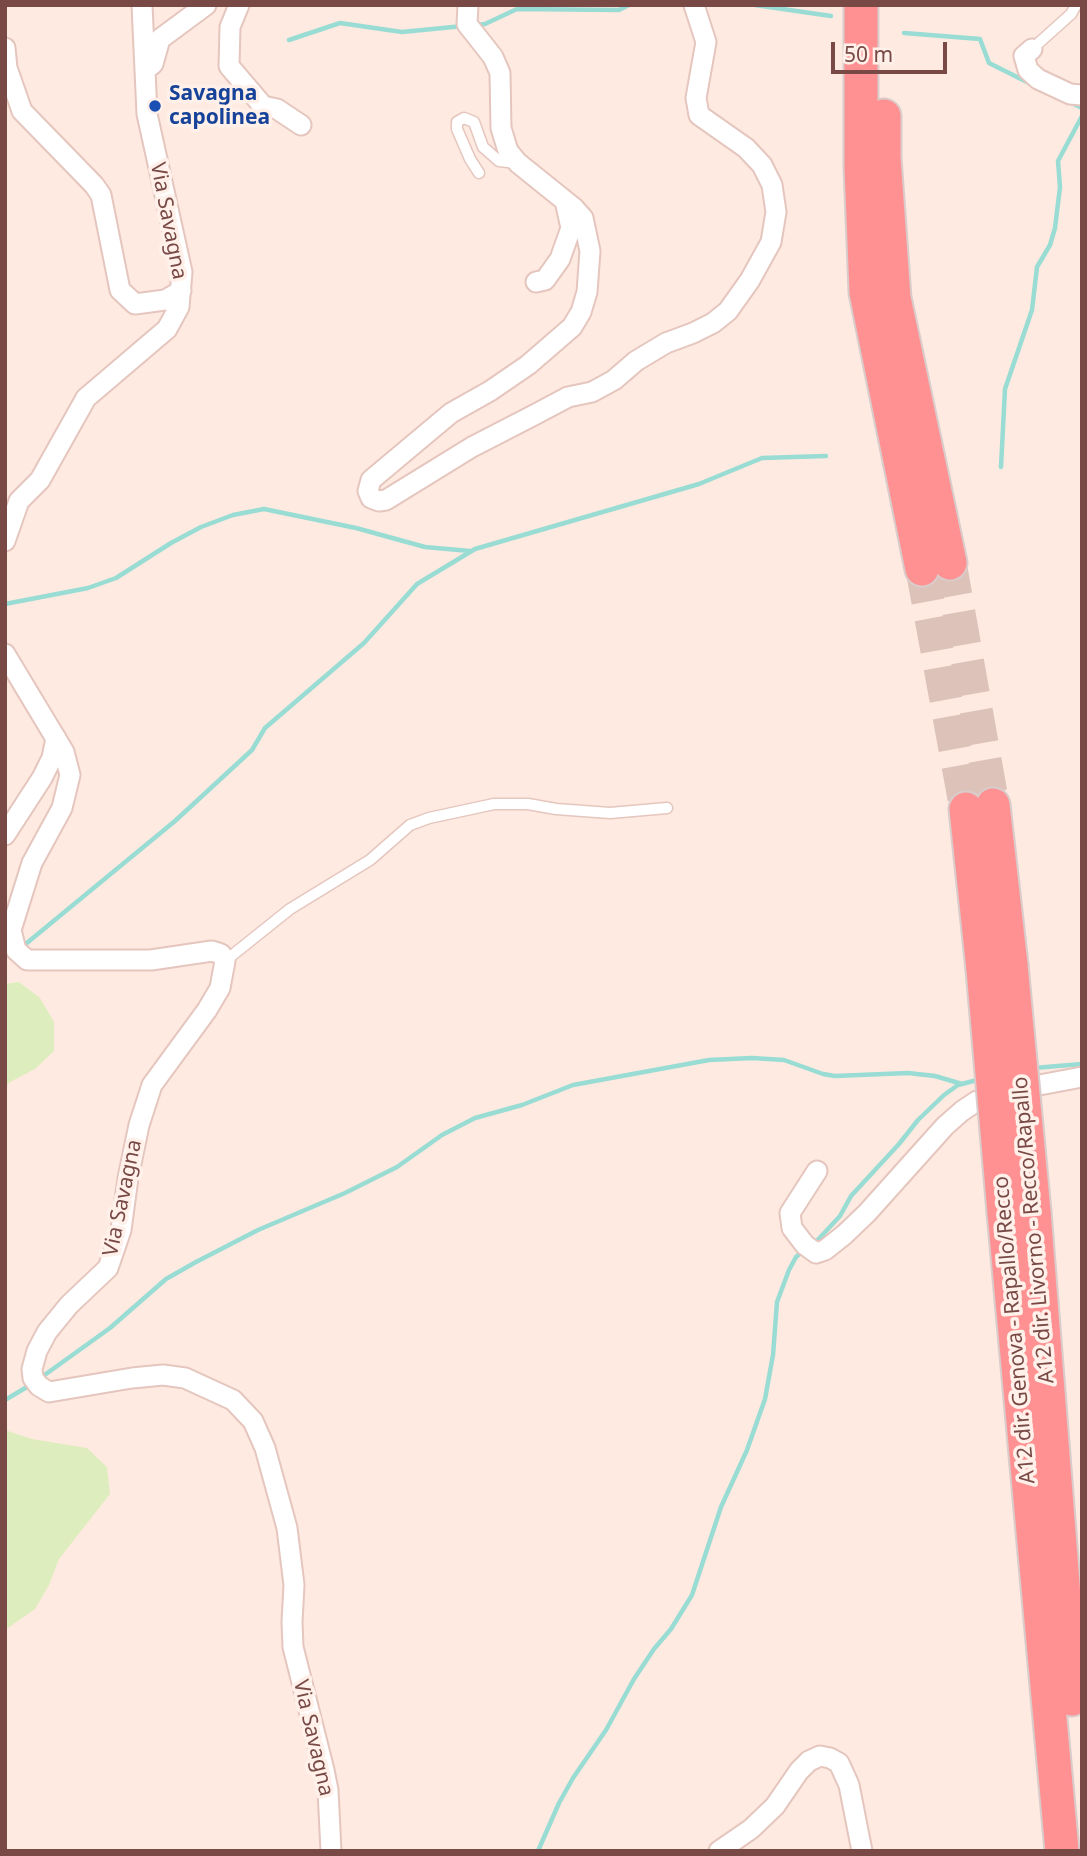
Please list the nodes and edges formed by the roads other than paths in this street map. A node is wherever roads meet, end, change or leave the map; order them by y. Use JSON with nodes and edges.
{"nodes":[{"id":1,"x":142,"y":5,"type":"edge"},
{"id":2,"x":206,"y":5,"type":"edge"},
{"id":3,"x":239,"y":5,"type":"edge"},
{"id":4,"x":468,"y":5,"type":"edge"},
{"id":5,"x":694,"y":5,"type":"edge"},
{"id":6,"x":861,"y":5,"type":"edge"},
{"id":7,"x":883,"y":5,"type":"edge"},
{"id":8,"x":1076,"y":5,"type":"edge"},
{"id":9,"x":5,"y":48,"type":"edge"},
{"id":10,"x":1032,"y":49,"type":"joint"},
{"id":11,"x":145,"y":69,"type":"junction"},
{"id":12,"x":1082,"y":94,"type":"edge"},
{"id":13,"x":301,"y":125,"type":"dead end"},
{"id":14,"x":518,"y":163,"type":"junction"},
{"id":15,"x":479,"y":173,"type":"dead end"},
{"id":16,"x":565,"y":201,"type":"junction"},
{"id":17,"x":536,"y":282,"type":"dead end"},
{"id":18,"x":181,"y":290,"type":"junction"},
{"id":19,"x":5,"y":541,"type":"edge"},
{"id":20,"x":5,"y":653,"type":"edge"},
{"id":21,"x":56,"y":738,"type":"junction"},
{"id":22,"x":979,"y":807,"type":"tunnel mouth"},
{"id":23,"x":667,"y":808,"type":"dead end"},
{"id":24,"x":5,"y":835,"type":"edge"},
{"id":25,"x":225,"y":961,"type":"junction"},
{"id":26,"x":1082,"y":1077,"type":"edge"},
{"id":27,"x":817,"y":1171,"type":"dead end"},
{"id":28,"x":1019,"y":1212,"type":"junction"},
{"id":29,"x":1082,"y":1824,"type":"edge"},
{"id":30,"x":331,"y":1851,"type":"edge"},
{"id":31,"x":719,"y":1851,"type":"edge"},
{"id":32,"x":862,"y":1851,"type":"edge"},
{"id":33,"x":1062,"y":1851,"type":"edge"}],
"edges":[{"from":1,"to":11,"type":"street","name":"Via Savagna"},
{"from":2,"to":11,"type":"street"},
{"from":3,"to":13,"type":"street"},
{"from":4,"to":14,"type":"street"},
{"from":5,"to":16,"type":"street"},
{"from":6,"to":7,"type":"highway"},
{"from":8,"to":10,"type":"lane"},
{"from":9,"to":18,"type":"street"},
{"from":10,"to":12,"type":"street"},
{"from":11,"to":18,"type":"street","name":"Via Savagna"},
{"from":14,"to":15,"type":"lane"},
{"from":14,"to":16,"type":"street"},
{"from":16,"to":17,"type":"street"},
{"from":18,"to":19,"type":"street","name":"Via Savagna"},
{"from":20,"to":21,"type":"street"},
{"from":21,"to":24,"type":"street"},
{"from":21,"to":25,"type":"street"},
{"from":22,"to":28,"type":"highway","name":"A12 dir. Genova - Rapallo/Recco","bridge":true},
{"from":23,"to":25,"type":"lane"},
{"from":25,"to":30,"type":"street","name":"Via Savagna"},
{"from":26,"to":27,"type":"street"},
{"from":28,"to":29,"type":"highway","name":"A12 dir. Livorno - Recco/Rapallo"},
{"from":28,"to":33,"type":"highway","name":"A12 dir. Genova - Rapallo/Recco"},
{"from":31,"to":32,"type":"street"}]}
